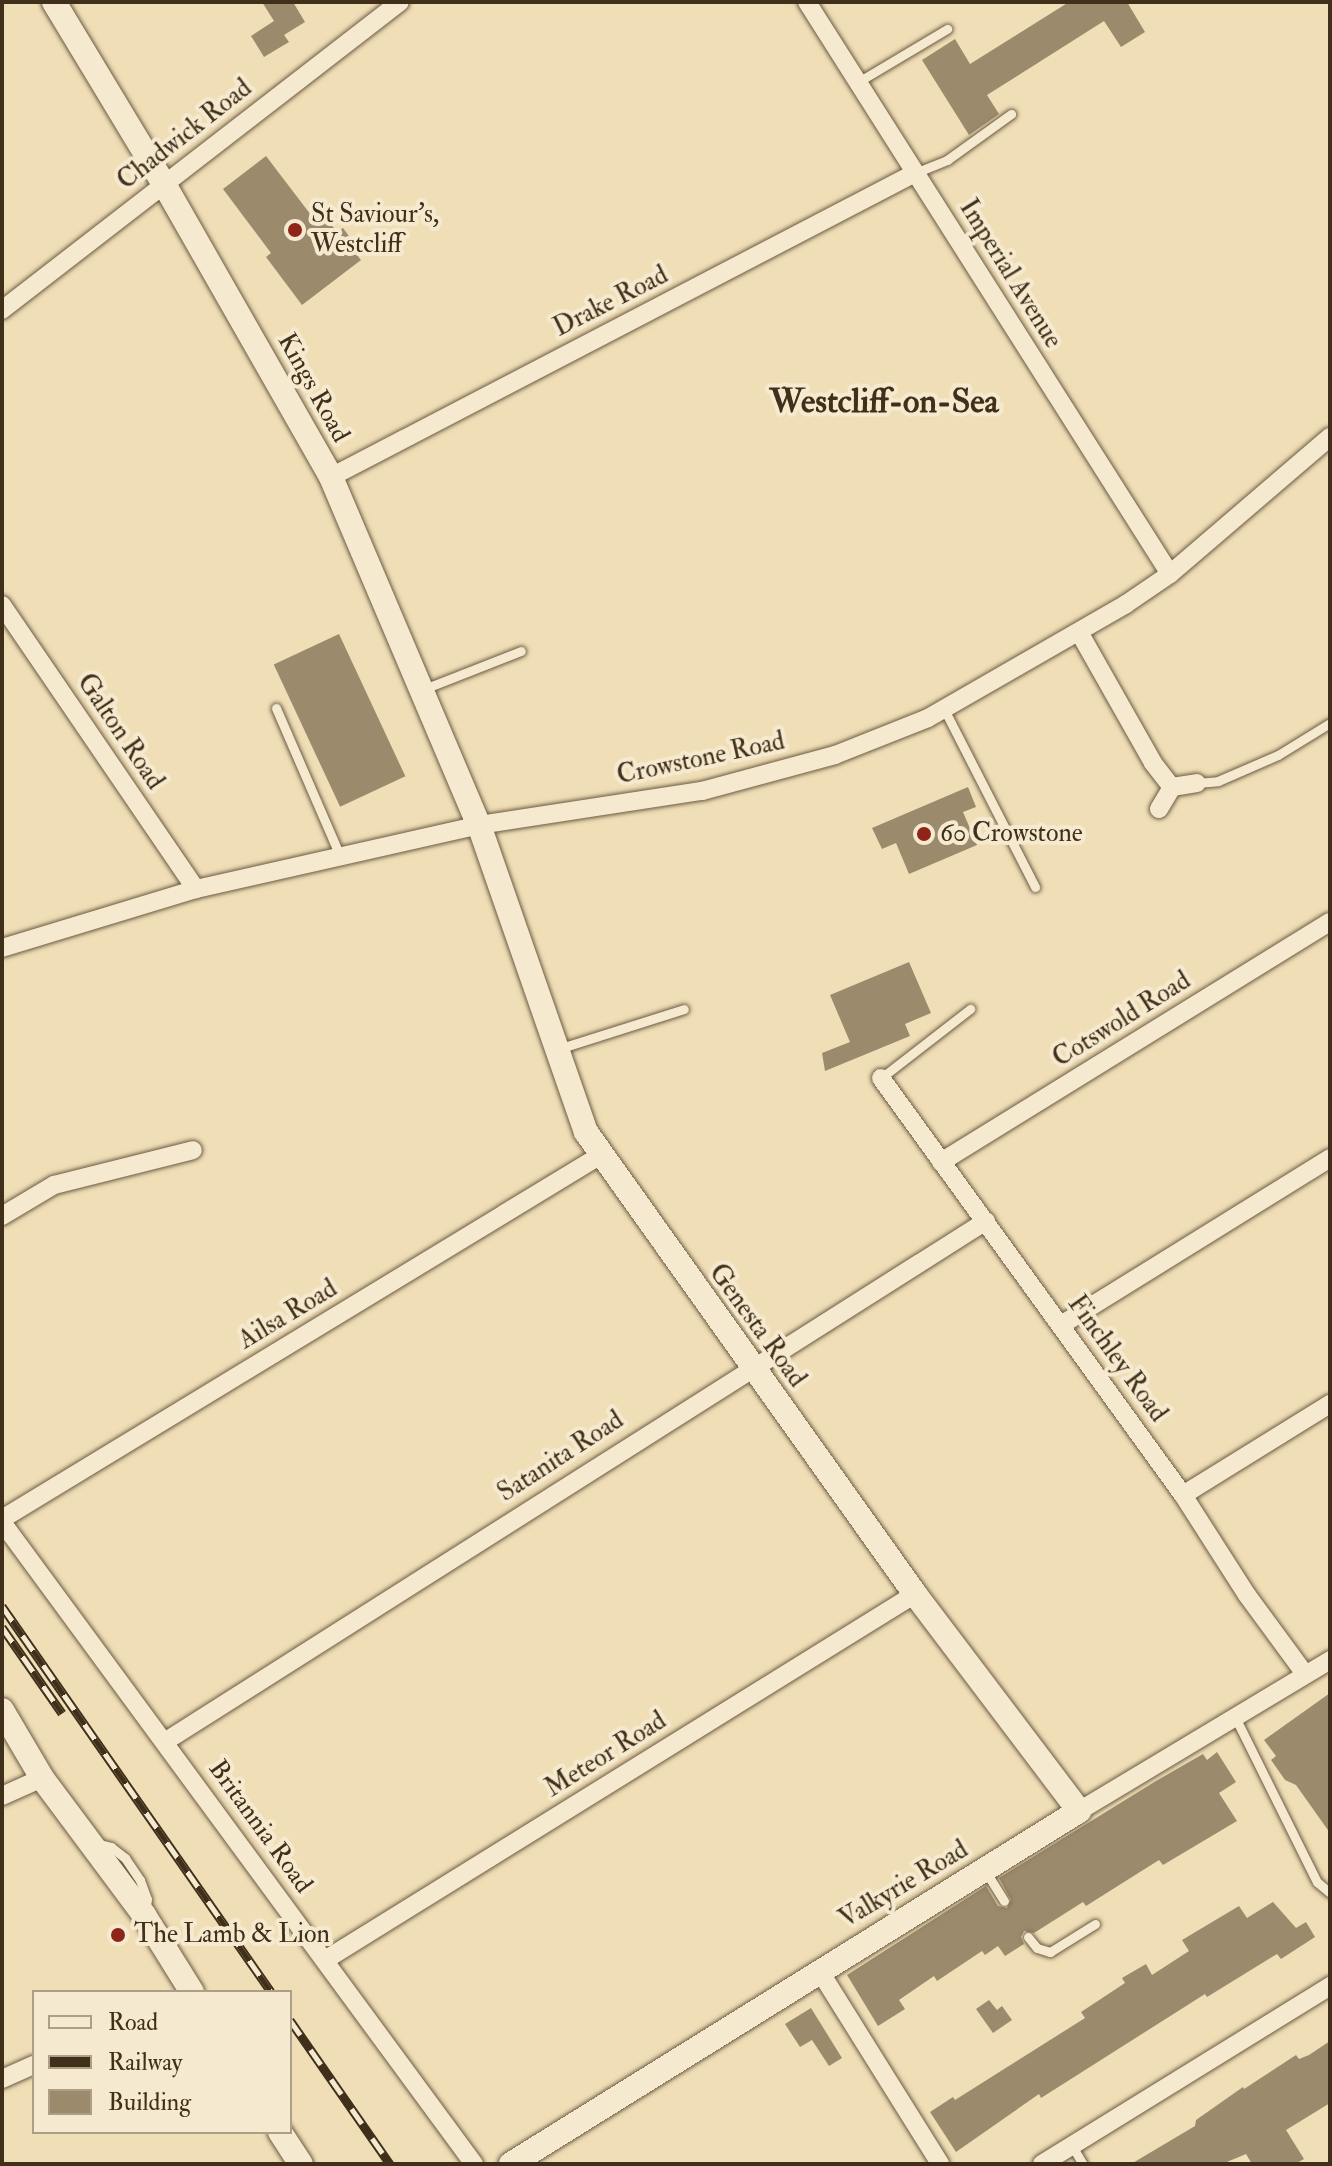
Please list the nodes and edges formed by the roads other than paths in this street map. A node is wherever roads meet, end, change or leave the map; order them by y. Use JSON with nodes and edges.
{"nodes":[{"id":1,"x":54,"y":2,"type":"edge"},
{"id":2,"x":400,"y":2,"type":"edge"},
{"id":3,"x":807,"y":2,"type":"edge"},
{"id":4,"x":947,"y":29,"type":"dead end"},
{"id":5,"x":858,"y":82,"type":"junction"},
{"id":6,"x":1011,"y":114,"type":"dead end"},
{"id":7,"x":915,"y":173,"type":"junction"},
{"id":8,"x":164,"y":184,"type":"junction"},
{"id":9,"x":2,"y":310,"type":"edge"},
{"id":10,"x":1330,"y":437,"type":"edge"},
{"id":11,"x":331,"y":477,"type":"junction"},
{"id":12,"x":1170,"y":574,"type":"junction"},
{"id":13,"x":2,"y":605,"type":"edge"},
{"id":14,"x":1079,"y":632,"type":"junction"},
{"id":15,"x":521,"y":651,"type":"dead end"},
{"id":16,"x":422,"y":690,"type":"junction"},
{"id":17,"x":276,"y":708,"type":"dead end"},
{"id":18,"x":944,"y":709,"type":"junction"},
{"id":19,"x":1330,"y":723,"type":"edge"},
{"id":20,"x":1197,"y":783,"type":"joint"},
{"id":21,"x":1172,"y":787,"type":"junction"},
{"id":22,"x":1159,"y":809,"type":"dead end"},
{"id":23,"x":479,"y":825,"type":"junction"},
{"id":24,"x":340,"y":856,"type":"junction"},
{"id":25,"x":1035,"y":887,"type":"dead end"},
{"id":26,"x":196,"y":889,"type":"junction"},
{"id":27,"x":1330,"y":922,"type":"edge"},
{"id":28,"x":2,"y":948,"type":"edge"},
{"id":29,"x":684,"y":1009,"type":"dead end"},
{"id":30,"x":970,"y":1009,"type":"dead end"},
{"id":31,"x":558,"y":1049,"type":"junction"},
{"id":32,"x":881,"y":1078,"type":"joint"},
{"id":33,"x":193,"y":1150,"type":"dead end"},
{"id":34,"x":601,"y":1155,"type":"junction"},
{"id":35,"x":1330,"y":1158,"type":"edge"},
{"id":36,"x":941,"y":1162,"type":"junction"},
{"id":37,"x":2,"y":1216,"type":"edge"},
{"id":38,"x":986,"y":1221,"type":"junction"},
{"id":39,"x":1061,"y":1325,"type":"junction"},
{"id":40,"x":752,"y":1366,"type":"junction"},
{"id":41,"x":1330,"y":1404,"type":"edge"},
{"id":42,"x":1183,"y":1495,"type":"junction"},
{"id":43,"x":2,"y":1520,"type":"edge"},
{"id":44,"x":915,"y":1594,"type":"junction"},
{"id":45,"x":1330,"y":1660,"type":"edge"},
{"id":46,"x":1305,"y":1674,"type":"junction"},
{"id":47,"x":2,"y":1710,"type":"edge"},
{"id":48,"x":1235,"y":1717,"type":"junction"},
{"id":49,"x":166,"y":1741,"type":"junction"},
{"id":50,"x":42,"y":1778,"type":"junction"},
{"id":51,"x":2,"y":1796,"type":"edge"},
{"id":52,"x":1079,"y":1811,"type":"junction"},
{"id":53,"x":984,"y":1869,"type":"junction"},
{"id":54,"x":1330,"y":1893,"type":"edge"},
{"id":55,"x":1004,"y":1901,"type":"dead end"},
{"id":56,"x":1095,"y":1924,"type":"dead end"},
{"id":57,"x":1028,"y":1937,"type":"dead end"},
{"id":58,"x":325,"y":1960,"type":"junction"},
{"id":59,"x":819,"y":1970,"type":"junction"},
{"id":60,"x":1330,"y":1986,"type":"edge"},
{"id":61,"x":191,"y":1990,"type":"edge"},
{"id":62,"x":32,"y":2066,"type":"edge"},
{"id":63,"x":2,"y":2079,"type":"edge"},
{"id":64,"x":281,"y":2134,"type":"edge"},
{"id":65,"x":1072,"y":2146,"type":"junction"},
{"id":66,"x":301,"y":2164,"type":"edge"},
{"id":67,"x":474,"y":2164,"type":"edge"},
{"id":68,"x":511,"y":2164,"type":"edge"},
{"id":69,"x":940,"y":2164,"type":"edge"},
{"id":70,"x":1042,"y":2164,"type":"edge"},
{"id":71,"x":1083,"y":2164,"type":"edge"}],
"edges":[{"from":1,"to":8,"type":"street","name":"Kings Road"},
{"from":2,"to":8,"type":"street","name":"Chadwick Road"},
{"from":3,"to":5,"type":"street","name":"Imperial Avenue"},
{"from":4,"to":5,"type":"lane"},
{"from":5,"to":7,"type":"street","name":"Imperial Avenue"},
{"from":6,"to":7,"type":"lane"},
{"from":7,"to":11,"type":"street","name":"Drake Road"},
{"from":7,"to":12,"type":"street","name":"Imperial Avenue"},
{"from":8,"to":9,"type":"street","name":"Chadwick Road"},
{"from":8,"to":11,"type":"street","name":"Kings Road"},
{"from":10,"to":12,"type":"street","name":"Crowstone Road"},
{"from":11,"to":16,"type":"street","name":"Kings Road"},
{"from":12,"to":14,"type":"street","name":"Crowstone Road"},
{"from":13,"to":26,"type":"street","name":"Galton Road"},
{"from":14,"to":18,"type":"street","name":"Crowstone Road"},
{"from":14,"to":21,"type":"street"},
{"from":15,"to":16,"type":"lane"},
{"from":16,"to":23,"type":"street","name":"Kings Road"},
{"from":17,"to":24,"type":"lane"},
{"from":18,"to":23,"type":"street","name":"Crowstone Road"},
{"from":18,"to":25,"type":"lane"},
{"from":19,"to":20,"type":"lane"},
{"from":20,"to":21,"type":"street"},
{"from":21,"to":22,"type":"street"},
{"from":23,"to":24,"type":"street","name":"Crowstone Road"},
{"from":23,"to":31,"type":"street","name":"Genesta Road"},
{"from":24,"to":26,"type":"street","name":"Crowstone Road"},
{"from":26,"to":28,"type":"street","name":"Crowstone Road"},
{"from":27,"to":36,"type":"street","name":"Cotswold Road"},
{"from":29,"to":31,"type":"lane"},
{"from":30,"to":32,"type":"lane"},
{"from":31,"to":34,"type":"street","name":"Genesta Road"},
{"from":32,"to":36,"type":"street","name":"Finchley Road"},
{"from":33,"to":37,"type":"street"},
{"from":34,"to":40,"type":"street","name":"Genesta Road"},
{"from":34,"to":43,"type":"street","name":"Ailsa Road"},
{"from":35,"to":39,"type":"street"},
{"from":36,"to":38,"type":"street","name":"Finchley Road"},
{"from":38,"to":39,"type":"street","name":"Finchley Road"},
{"from":38,"to":40,"type":"street","name":"Satanita Road"},
{"from":39,"to":42,"type":"street","name":"Finchley Road"},
{"from":40,"to":44,"type":"street","name":"Genesta Road"},
{"from":40,"to":49,"type":"street","name":"Satanita Road"},
{"from":41,"to":42,"type":"street"},
{"from":42,"to":46,"type":"street","name":"Finchley Road"},
{"from":43,"to":49,"type":"street","name":"Britannia Road"},
{"from":44,"to":52,"type":"street","name":"Genesta Road"},
{"from":44,"to":58,"type":"street","name":"Meteor Road"},
{"from":45,"to":46,"type":"street","name":"Valkyrie Road"},
{"from":46,"to":48,"type":"street","name":"Valkyrie Road"},
{"from":47,"to":50,"type":"street"},
{"from":48,"to":52,"type":"street","name":"Valkyrie Road"},
{"from":48,"to":54,"type":"lane"},
{"from":49,"to":58,"type":"street","name":"Britannia Road"},
{"from":50,"to":51,"type":"street"},
{"from":50,"to":61,"type":"street"},
{"from":52,"to":53,"type":"street","name":"Valkyrie Road"},
{"from":53,"to":55,"type":"lane"},
{"from":53,"to":59,"type":"street","name":"Valkyrie Road"},
{"from":56,"to":57,"type":"lane"},
{"from":58,"to":67,"type":"street","name":"Britannia Road"},
{"from":59,"to":68,"type":"street","name":"Valkyrie Road"},
{"from":59,"to":69,"type":"street"},
{"from":60,"to":65,"type":"street"},
{"from":62,"to":63,"type":"street"},
{"from":64,"to":66,"type":"street"},
{"from":65,"to":70,"type":"street"},
{"from":65,"to":71,"type":"lane"}]}
